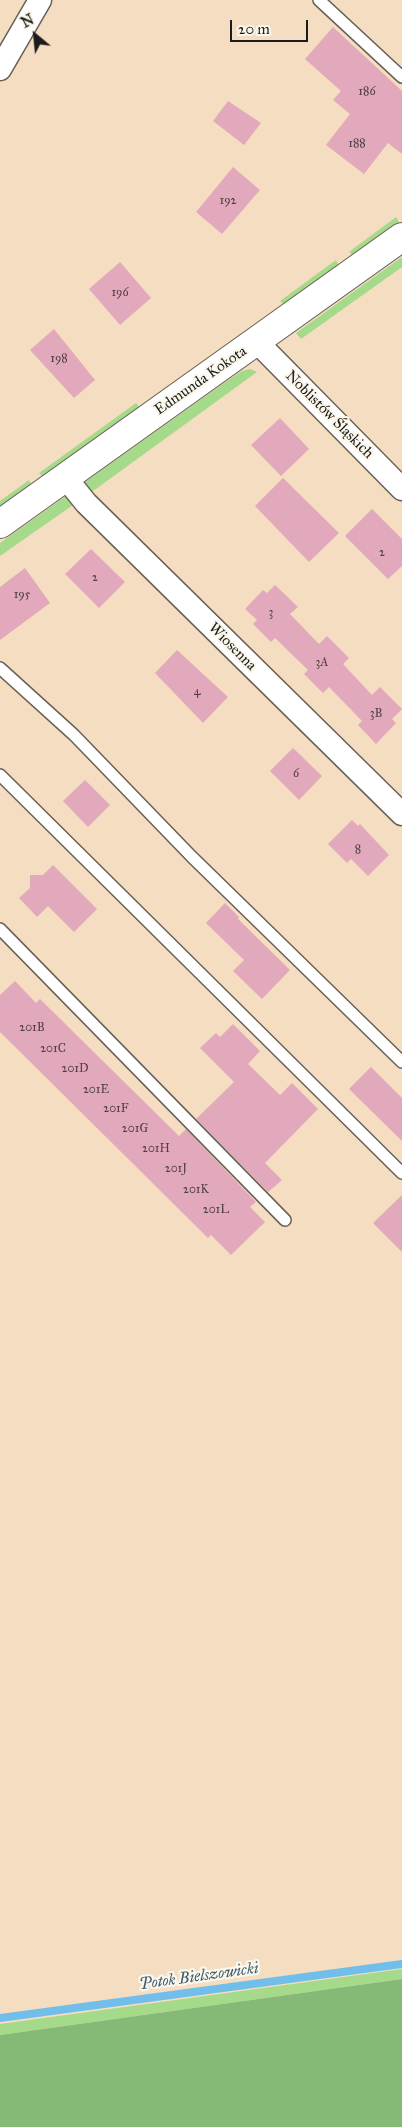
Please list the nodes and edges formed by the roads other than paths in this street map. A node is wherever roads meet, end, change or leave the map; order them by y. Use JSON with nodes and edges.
{"nodes":[{"id":1,"x":40,"y":0,"type":"edge"},
{"id":2,"x":319,"y":0,"type":"edge"},
{"id":3,"x":0,"y":68,"type":"edge"},
{"id":4,"x":402,"y":77,"type":"edge"},
{"id":5,"x":402,"y":237,"type":"edge"},
{"id":6,"x":256,"y":342,"type":"junction"},
{"id":7,"x":65,"y":477,"type":"junction"},
{"id":8,"x":402,"y":489,"type":"edge"},
{"id":9,"x":0,"y":524,"type":"edge"},
{"id":10,"x":0,"y":668,"type":"edge"},
{"id":11,"x":0,"y":775,"type":"edge"},
{"id":12,"x":402,"y":814,"type":"edge"},
{"id":13,"x":0,"y":929,"type":"edge"},
{"id":14,"x":402,"y":1062,"type":"edge"},
{"id":15,"x":402,"y":1172,"type":"edge"},
{"id":16,"x":285,"y":1220,"type":"dead end"}],
"edges":[{"from":1,"to":3,"type":"street"},
{"from":2,"to":4,"type":"lane"},
{"from":5,"to":6,"type":"street","name":"Edmunda Kokota"},
{"from":6,"to":7,"type":"street","name":"Edmunda Kokota"},
{"from":6,"to":8,"type":"street","name":"Noblistów Śląskich"},
{"from":7,"to":9,"type":"street","name":"Edmunda Kokota"},
{"from":7,"to":12,"type":"street","name":"Wiosenna"},
{"from":10,"to":14,"type":"lane"},
{"from":11,"to":15,"type":"lane"},
{"from":13,"to":16,"type":"lane"}]}
